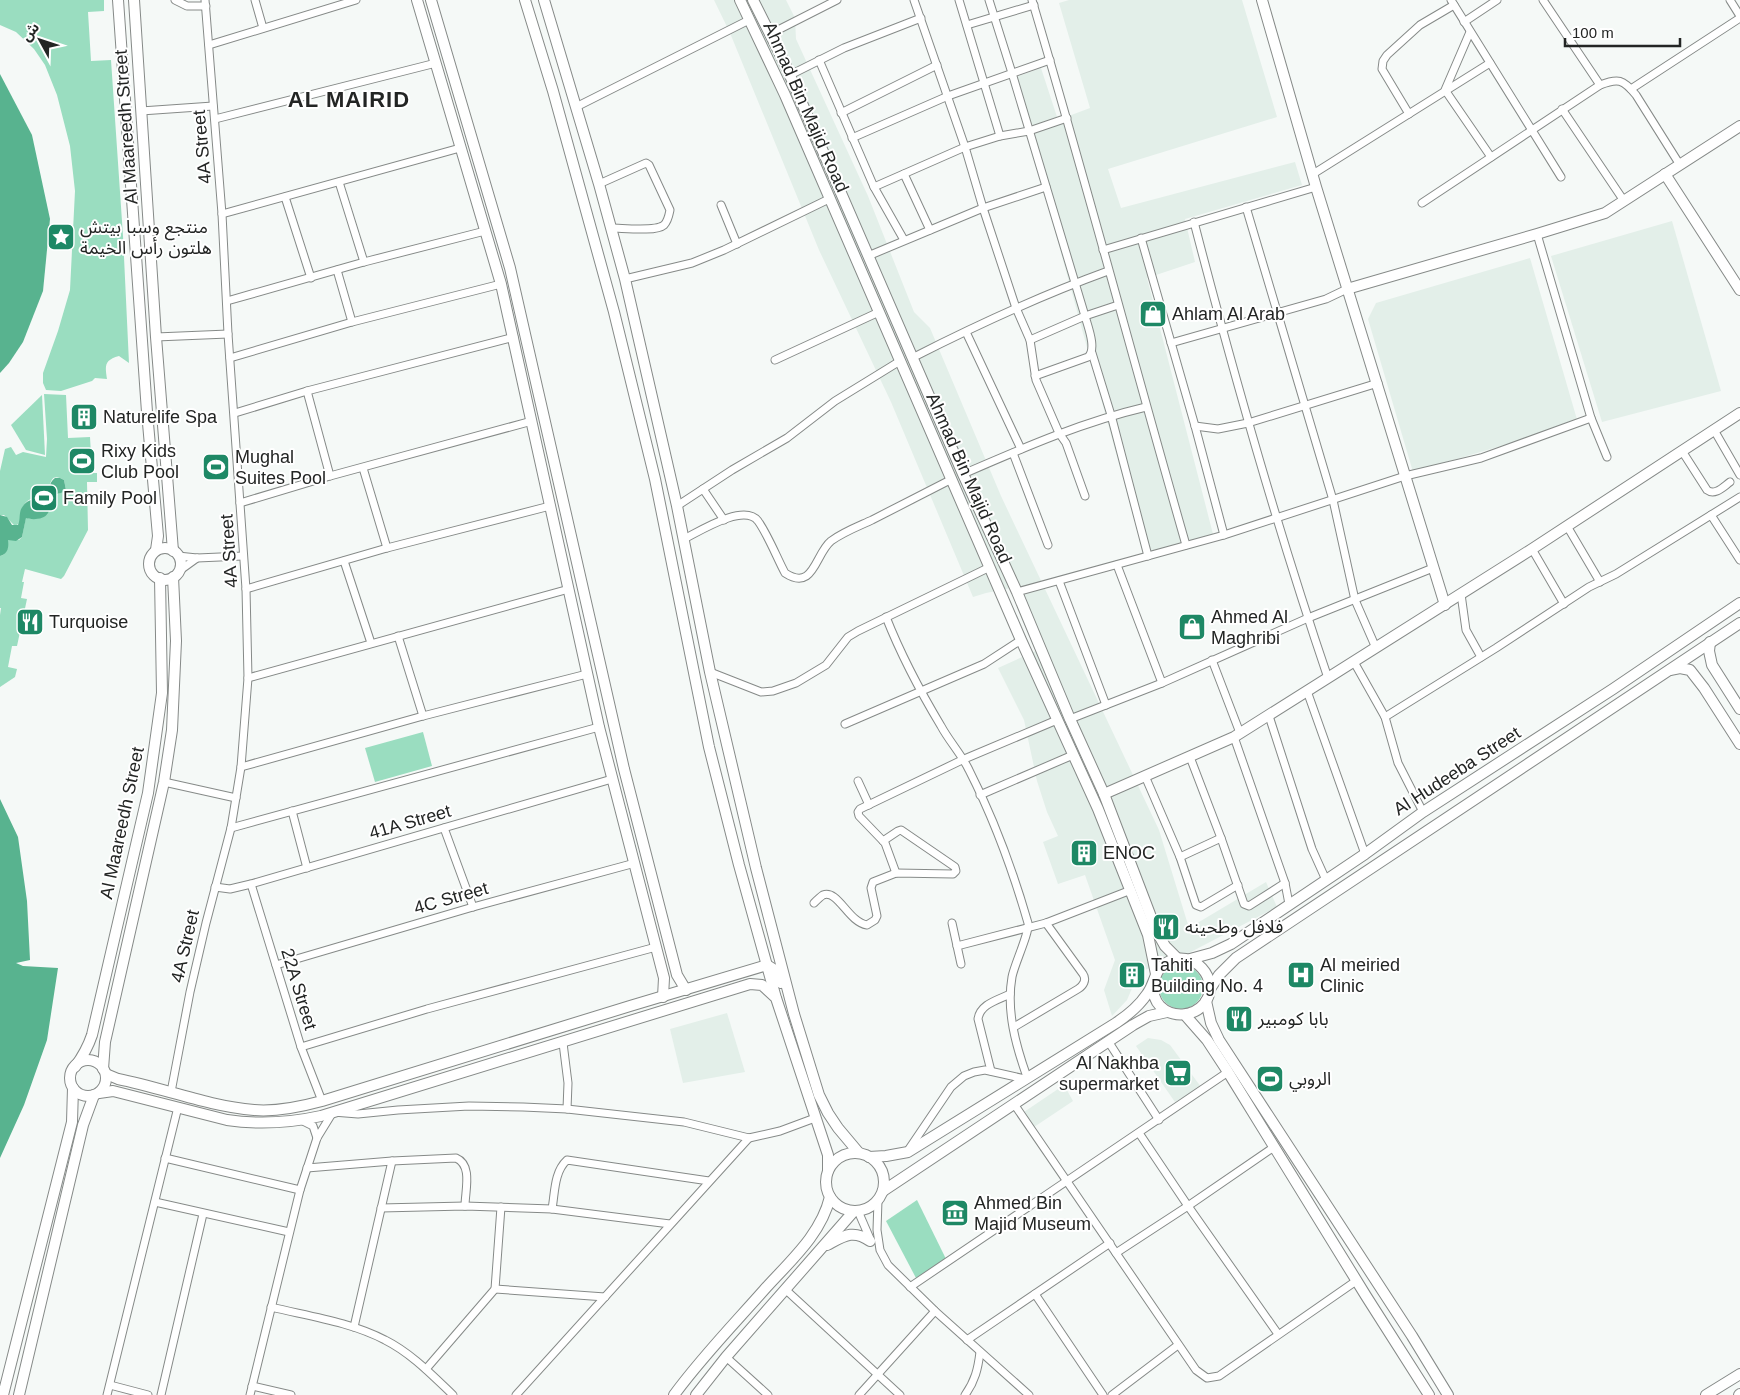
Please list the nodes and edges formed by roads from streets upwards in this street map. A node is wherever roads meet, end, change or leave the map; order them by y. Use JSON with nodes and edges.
{"nodes":[{"id":1,"x":118,"y":0,"type":"edge"},
{"id":2,"x":134,"y":0,"type":"edge"},
{"id":3,"x":175,"y":0,"type":"edge"},
{"id":4,"x":255,"y":0,"type":"edge"},
{"id":5,"x":356,"y":0,"type":"edge"},
{"id":6,"x":417,"y":0,"type":"edge"},
{"id":7,"x":431,"y":0,"type":"edge"},
{"id":8,"x":525,"y":0,"type":"edge"},
{"id":9,"x":544,"y":0,"type":"edge"},
{"id":10,"x":740,"y":0,"type":"edge"},
{"id":11,"x":754,"y":0,"type":"edge"},
{"id":12,"x":837,"y":0,"type":"edge"},
{"id":13,"x":914,"y":0,"type":"edge"},
{"id":14,"x":960,"y":0,"type":"edge"},
{"id":15,"x":989,"y":0,"type":"edge"},
{"id":16,"x":1262,"y":0,"type":"edge"},
{"id":17,"x":1497,"y":0,"type":"edge"},
{"id":18,"x":1543,"y":0,"type":"edge"},
{"id":19,"x":1730,"y":0,"type":"edge"},
{"id":20,"x":1033,"y":2,"type":"edge"},
{"id":21,"x":1452,"y":2,"type":"edge"},
{"id":22,"x":206,"y":3,"type":"edge"},
{"id":23,"x":994,"y":16,"type":"junction"},
{"id":24,"x":1740,"y":17,"type":"edge"},
{"id":25,"x":921,"y":18,"type":"junction"},
{"id":26,"x":749,"y":20,"type":"junction"},
{"id":27,"x":1464,"y":22,"type":"junction"},
{"id":28,"x":967,"y":25,"type":"junction"},
{"id":29,"x":263,"y":28,"type":"junction"},
{"id":30,"x":1470,"y":32,"type":"junction"},
{"id":31,"x":770,"y":34,"type":"junction"},
{"id":32,"x":209,"y":45,"type":"junction"},
{"id":33,"x":819,"y":60,"type":"junction"},
{"id":34,"x":1050,"y":60,"type":"junction"},
{"id":35,"x":436,"y":63,"type":"junction"},
{"id":36,"x":1490,"y":63,"type":"junction"},
{"id":37,"x":937,"y":64,"type":"junction"},
{"id":38,"x":1012,"y":73,"type":"junction"},
{"id":39,"x":790,"y":75,"type":"junction"},
{"id":40,"x":983,"y":83,"type":"junction"},
{"id":41,"x":1600,"y":85,"type":"junction"},
{"id":42,"x":1631,"y":89,"type":"junction"},
{"id":43,"x":1445,"y":90,"type":"junction"},
{"id":44,"x":948,"y":96,"type":"junction"},
{"id":45,"x":214,"y":106,"type":"junction"},
{"id":46,"x":576,"y":107,"type":"junction"},
{"id":47,"x":1562,"y":109,"type":"junction"},
{"id":48,"x":141,"y":112,"type":"junction"},
{"id":49,"x":842,"y":113,"type":"junction"},
{"id":50,"x":1409,"y":114,"type":"junction"},
{"id":51,"x":1067,"y":118,"type":"junction"},
{"id":52,"x":215,"y":119,"type":"junction"},
{"id":53,"x":1740,"y":126,"type":"edge"},
{"id":54,"x":1532,"y":129,"type":"junction"},
{"id":55,"x":1029,"y":131,"type":"junction"},
{"id":56,"x":1000,"y":136,"type":"junction"},
{"id":57,"x":852,"y":138,"type":"junction"},
{"id":58,"x":965,"y":147,"type":"junction"},
{"id":59,"x":460,"y":148,"type":"junction"},
{"id":60,"x":1491,"y":157,"type":"junction"},
{"id":61,"x":1680,"y":165,"type":"junction"},
{"id":62,"x":904,"y":174,"type":"junction"},
{"id":63,"x":1313,"y":174,"type":"junction"},
{"id":64,"x":1665,"y":174,"type":"junction"},
{"id":65,"x":1561,"y":177,"type":"dead end"},
{"id":66,"x":339,"y":182,"type":"junction"},
{"id":67,"x":599,"y":184,"type":"junction"},
{"id":68,"x":874,"y":187,"type":"junction"},
{"id":69,"x":1046,"y":187,"type":"junction"},
{"id":70,"x":1316,"y":187,"type":"junction"},
{"id":71,"x":285,"y":197,"type":"junction"},
{"id":72,"x":830,"y":199,"type":"junction"},
{"id":73,"x":1624,"y":201,"type":"junction"},
{"id":74,"x":1422,"y":203,"type":"dead end"},
{"id":75,"x":721,"y":205,"type":"dead end"},
{"id":76,"x":1246,"y":207,"type":"junction"},
{"id":77,"x":983,"y":208,"type":"junction"},
{"id":78,"x":222,"y":214,"type":"junction"},
{"id":79,"x":1194,"y":222,"type":"junction"},
{"id":80,"x":611,"y":228,"type":"junction"},
{"id":81,"x":930,"y":230,"type":"junction"},
{"id":82,"x":485,"y":231,"type":"junction"},
{"id":83,"x":1537,"y":234,"type":"junction"},
{"id":84,"x":1141,"y":238,"type":"junction"},
{"id":85,"x":904,"y":240,"type":"junction"},
{"id":86,"x":737,"y":244,"type":"junction"},
{"id":87,"x":1103,"y":250,"type":"junction"},
{"id":88,"x":868,"y":256,"type":"junction"},
{"id":89,"x":364,"y":262,"type":"junction"},
{"id":90,"x":337,"y":270,"type":"junction"},
{"id":91,"x":1108,"y":271,"type":"junction"},
{"id":92,"x":311,"y":278,"type":"junction"},
{"id":93,"x":625,"y":279,"type":"junction"},
{"id":94,"x":1074,"y":283,"type":"junction"},
{"id":95,"x":501,"y":284,"type":"junction"},
{"id":96,"x":1347,"y":289,"type":"junction"},
{"id":97,"x":1740,"y":290,"type":"edge"},
{"id":98,"x":227,"y":301,"type":"junction"},
{"id":99,"x":1118,"y":305,"type":"junction"},
{"id":100,"x":1016,"y":308,"type":"junction"},
{"id":101,"x":879,"y":312,"type":"junction"},
{"id":102,"x":1277,"y":313,"type":"junction"},
{"id":103,"x":1085,"y":316,"type":"junction"},
{"id":104,"x":352,"y":322,"type":"junction"},
{"id":105,"x":1222,"y":329,"type":"junction"},
{"id":106,"x":966,"y":332,"type":"junction"},
{"id":107,"x":228,"y":334,"type":"junction"},
{"id":108,"x":156,"y":337,"type":"junction"},
{"id":109,"x":514,"y":337,"type":"junction"},
{"id":110,"x":1030,"y":340,"type":"junction"},
{"id":111,"x":1170,"y":343,"type":"junction"},
{"id":112,"x":1092,"y":353,"type":"junction"},
{"id":113,"x":914,"y":357,"type":"junction"},
{"id":114,"x":230,"y":358,"type":"junction"},
{"id":115,"x":775,"y":360,"type":"dead end"},
{"id":116,"x":900,"y":361,"type":"junction"},
{"id":117,"x":1035,"y":376,"type":"junction"},
{"id":118,"x":1378,"y":383,"type":"junction"},
{"id":119,"x":307,"y":391,"type":"junction"},
{"id":120,"x":1305,"y":405,"type":"junction"},
{"id":121,"x":1146,"y":407,"type":"junction"},
{"id":122,"x":235,"y":413,"type":"junction"},
{"id":123,"x":1740,"y":413,"type":"edge"},
{"id":124,"x":1111,"y":415,"type":"junction"},
{"id":125,"x":1591,"y":418,"type":"junction"},
{"id":126,"x":532,"y":421,"type":"junction"},
{"id":127,"x":1248,"y":422,"type":"junction"},
{"id":128,"x":1195,"y":426,"type":"junction"},
{"id":129,"x":1714,"y":430,"type":"junction"},
{"id":130,"x":1059,"y":433,"type":"junction"},
{"id":131,"x":1021,"y":449,"type":"junction"},
{"id":132,"x":1682,"y":451,"type":"junction"},
{"id":133,"x":1013,"y":453,"type":"junction"},
{"id":134,"x":1607,"y":458,"type":"dead end"},
{"id":135,"x":363,"y":468,"type":"junction"},
{"id":136,"x":963,"y":474,"type":"junction"},
{"id":137,"x":1740,"y":475,"type":"edge"},
{"id":138,"x":330,"y":476,"type":"junction"},
{"id":139,"x":1405,"y":476,"type":"junction"},
{"id":140,"x":952,"y":479,"type":"junction"},
{"id":141,"x":1730,"y":482,"type":"dead end"},
{"id":142,"x":703,"y":489,"type":"junction"},
{"id":143,"x":1085,"y":496,"type":"dead end"},
{"id":144,"x":1740,"y":497,"type":"edge"},
{"id":145,"x":1333,"y":500,"type":"junction"},
{"id":146,"x":240,"y":503,"type":"junction"},
{"id":147,"x":550,"y":506,"type":"junction"},
{"id":148,"x":678,"y":506,"type":"junction"},
{"id":149,"x":1711,"y":515,"type":"junction"},
{"id":150,"x":1276,"y":518,"type":"junction"},
{"id":151,"x":724,"y":520,"type":"junction"},
{"id":152,"x":1567,"y":526,"type":"junction"},
{"id":153,"x":1224,"y":535,"type":"junction"},
{"id":154,"x":684,"y":539,"type":"junction"},
{"id":155,"x":1048,"y":544,"type":"dead end"},
{"id":156,"x":1186,"y":545,"type":"junction"},
{"id":157,"x":387,"y":548,"type":"junction"},
{"id":158,"x":1532,"y":549,"type":"junction"},
{"id":159,"x":156,"y":550,"type":"junction"},
{"id":160,"x":176,"y":553,"type":"junction"},
{"id":161,"x":243,"y":556,"type":"junction"},
{"id":162,"x":1148,"y":556,"type":"junction"},
{"id":163,"x":197,"y":558,"type":"junction"},
{"id":164,"x":1740,"y":560,"type":"edge"},
{"id":165,"x":344,"y":561,"type":"junction"},
{"id":166,"x":1118,"y":565,"type":"junction"},
{"id":167,"x":990,"y":566,"type":"junction"},
{"id":168,"x":1433,"y":568,"type":"junction"},
{"id":169,"x":176,"y":574,"type":"junction"},
{"id":170,"x":160,"y":578,"type":"junction"},
{"id":171,"x":1059,"y":581,"type":"junction"},
{"id":172,"x":1600,"y":582,"type":"junction"},
{"id":173,"x":246,"y":589,"type":"junction"},
{"id":174,"x":569,"y":589,"type":"junction"},
{"id":175,"x":1017,"y":592,"type":"junction"},
{"id":176,"x":1461,"y":594,"type":"junction"},
{"id":177,"x":1356,"y":600,"type":"junction"},
{"id":178,"x":1740,"y":603,"type":"edge"},
{"id":179,"x":1564,"y":604,"type":"junction"},
{"id":180,"x":1445,"y":605,"type":"junction"},
{"id":181,"x":886,"y":617,"type":"junction"},
{"id":182,"x":1308,"y":618,"type":"junction"},
{"id":183,"x":1740,"y":623,"type":"edge"},
{"id":184,"x":398,"y":636,"type":"junction"},
{"id":185,"x":1021,"y":640,"type":"junction"},
{"id":186,"x":1710,"y":642,"type":"junction"},
{"id":187,"x":371,"y":644,"type":"junction"},
{"id":188,"x":1376,"y":648,"type":"junction"},
{"id":189,"x":1481,"y":657,"type":"junction"},
{"id":190,"x":1212,"y":660,"type":"junction"},
{"id":191,"x":1354,"y":662,"type":"junction"},
{"id":192,"x":1667,"y":671,"type":"junction"},
{"id":193,"x":710,"y":672,"type":"junction"},
{"id":194,"x":587,"y":674,"type":"junction"},
{"id":195,"x":248,"y":678,"type":"junction"},
{"id":196,"x":1328,"y":678,"type":"junction"},
{"id":197,"x":1162,"y":683,"type":"junction"},
{"id":198,"x":1725,"y":686,"type":"junction"},
{"id":199,"x":1704,"y":688,"type":"junction"},
{"id":200,"x":921,"y":690,"type":"junction"},
{"id":201,"x":1307,"y":691,"type":"junction"},
{"id":202,"x":1106,"y":705,"type":"junction"},
{"id":203,"x":1740,"y":709,"type":"edge"},
{"id":204,"x":423,"y":716,"type":"junction"},
{"id":205,"x":1268,"y":716,"type":"junction"},
{"id":206,"x":1385,"y":718,"type":"junction"},
{"id":207,"x":1070,"y":719,"type":"junction"},
{"id":208,"x":1057,"y":720,"type":"junction"},
{"id":209,"x":845,"y":724,"type":"dead end"},
{"id":210,"x":599,"y":727,"type":"junction"},
{"id":211,"x":1237,"y":735,"type":"junction"},
{"id":212,"x":1740,"y":744,"type":"edge"},
{"id":213,"x":1073,"y":755,"type":"junction"},
{"id":214,"x":1190,"y":757,"type":"junction"},
{"id":215,"x":962,"y":760,"type":"junction"},
{"id":216,"x":241,"y":767,"type":"junction"},
{"id":217,"x":1145,"y":776,"type":"junction"},
{"id":218,"x":612,"y":779,"type":"junction"},
{"id":219,"x":858,"y":781,"type":"dead end"},
{"id":220,"x":164,"y":782,"type":"junction"},
{"id":221,"x":1104,"y":794,"type":"junction"},
{"id":222,"x":980,"y":795,"type":"junction"},
{"id":223,"x":236,"y":798,"type":"junction"},
{"id":224,"x":869,"y":805,"type":"junction"},
{"id":225,"x":292,"y":810,"type":"junction"},
{"id":226,"x":1423,"y":812,"type":"junction"},
{"id":227,"x":231,"y":828,"type":"junction"},
{"id":228,"x":444,"y":828,"type":"junction"},
{"id":229,"x":1221,"y":838,"type":"junction"},
{"id":230,"x":883,"y":841,"type":"junction"},
{"id":231,"x":1365,"y":854,"type":"junction"},
{"id":232,"x":1180,"y":857,"type":"junction"},
{"id":233,"x":635,"y":863,"type":"junction"},
{"id":234,"x":307,"y":868,"type":"junction"},
{"id":235,"x":896,"y":873,"type":"junction"},
{"id":236,"x":1326,"y":880,"type":"junction"},
{"id":237,"x":1285,"y":883,"type":"junction"},
{"id":238,"x":250,"y":884,"type":"junction"},
{"id":239,"x":1238,"y":885,"type":"junction"},
{"id":240,"x":216,"y":887,"type":"junction"},
{"id":241,"x":1131,"y":890,"type":"junction"},
{"id":242,"x":814,"y":903,"type":"dead end"},
{"id":243,"x":1289,"y":904,"type":"junction"},
{"id":244,"x":473,"y":907,"type":"junction"},
{"id":245,"x":648,"y":917,"type":"junction"},
{"id":246,"x":1046,"y":922,"type":"junction"},
{"id":247,"x":952,"y":923,"type":"dead end"},
{"id":248,"x":1029,"y":926,"type":"junction"},
{"id":249,"x":957,"y":946,"type":"junction"},
{"id":250,"x":656,"y":947,"type":"junction"},
{"id":251,"x":672,"y":953,"type":"junction"},
{"id":252,"x":1177,"y":958,"type":"junction"},
{"id":253,"x":1190,"y":960,"type":"junction"},
{"id":254,"x":961,"y":964,"type":"dead end"},
{"id":255,"x":276,"y":965,"type":"junction"},
{"id":256,"x":767,"y":965,"type":"junction"},
{"id":257,"x":1156,"y":974,"type":"junction"},
{"id":258,"x":725,"y":978,"type":"junction"},
{"id":259,"x":1152,"y":985,"type":"junction"},
{"id":260,"x":1210,"y":989,"type":"junction"},
{"id":261,"x":686,"y":990,"type":"junction"},
{"id":262,"x":1010,"y":994,"type":"junction"},
{"id":263,"x":663,"y":997,"type":"junction"},
{"id":264,"x":776,"y":998,"type":"junction"},
{"id":265,"x":1206,"y":1001,"type":"junction"},
{"id":266,"x":690,"y":1003,"type":"junction"},
{"id":267,"x":630,"y":1006,"type":"junction"},
{"id":268,"x":1167,"y":1012,"type":"junction"},
{"id":269,"x":794,"y":1014,"type":"junction"},
{"id":270,"x":1185,"y":1015,"type":"junction"},
{"id":271,"x":1014,"y":1027,"type":"junction"},
{"id":272,"x":1108,"y":1041,"type":"junction"},
{"id":273,"x":560,"y":1044,"type":"junction"},
{"id":274,"x":301,"y":1047,"type":"junction"},
{"id":275,"x":75,"y":1066,"type":"junction"},
{"id":276,"x":104,"y":1071,"type":"junction"},
{"id":277,"x":991,"y":1071,"type":"junction"},
{"id":278,"x":1228,"y":1072,"type":"junction"},
{"id":279,"x":1026,"y":1078,"type":"junction"},
{"id":280,"x":73,"y":1088,"type":"junction"},
{"id":281,"x":171,"y":1092,"type":"junction"},
{"id":282,"x":96,"y":1094,"type":"junction"},
{"id":283,"x":322,"y":1101,"type":"junction"},
{"id":284,"x":1014,"y":1104,"type":"junction"},
{"id":285,"x":178,"y":1107,"type":"junction"},
{"id":286,"x":567,"y":1109,"type":"junction"},
{"id":287,"x":332,"y":1112,"type":"junction"},
{"id":288,"x":815,"y":1118,"type":"junction"},
{"id":289,"x":301,"y":1120,"type":"junction"},
{"id":290,"x":1159,"y":1120,"type":"junction"},
{"id":291,"x":1139,"y":1133,"type":"junction"},
{"id":292,"x":318,"y":1138,"type":"junction"},
{"id":293,"x":749,"y":1138,"type":"junction"},
{"id":294,"x":1274,"y":1147,"type":"junction"},
{"id":295,"x":908,"y":1152,"type":"junction"},
{"id":296,"x":864,"y":1155,"type":"junction"},
{"id":297,"x":165,"y":1158,"type":"junction"},
{"id":298,"x":392,"y":1161,"type":"junction"},
{"id":299,"x":307,"y":1168,"type":"junction"},
{"id":300,"x":828,"y":1171,"type":"junction"},
{"id":301,"x":709,"y":1181,"type":"junction"},
{"id":302,"x":1066,"y":1181,"type":"junction"},
{"id":303,"x":300,"y":1190,"type":"junction"},
{"id":304,"x":880,"y":1196,"type":"junction"},
{"id":305,"x":830,"y":1197,"type":"junction"},
{"id":306,"x":155,"y":1202,"type":"junction"},
{"id":307,"x":465,"y":1206,"type":"junction"},
{"id":308,"x":1188,"y":1206,"type":"junction"},
{"id":309,"x":501,"y":1207,"type":"junction"},
{"id":310,"x":381,"y":1208,"type":"junction"},
{"id":311,"x":552,"y":1209,"type":"junction"},
{"id":312,"x":856,"y":1211,"type":"junction"},
{"id":313,"x":203,"y":1214,"type":"junction"},
{"id":314,"x":670,"y":1224,"type":"junction"},
{"id":315,"x":289,"y":1232,"type":"junction"},
{"id":316,"x":870,"y":1241,"type":"junction"},
{"id":317,"x":1110,"y":1243,"type":"junction"},
{"id":318,"x":824,"y":1246,"type":"junction"},
{"id":319,"x":880,"y":1250,"type":"junction"},
{"id":320,"x":1116,"y":1253,"type":"junction"},
{"id":321,"x":1356,"y":1281,"type":"junction"},
{"id":322,"x":910,"y":1286,"type":"junction"},
{"id":323,"x":495,"y":1289,"type":"junction"},
{"id":324,"x":786,"y":1290,"type":"junction"},
{"id":325,"x":1035,"y":1294,"type":"junction"},
{"id":326,"x":605,"y":1297,"type":"junction"},
{"id":327,"x":271,"y":1308,"type":"junction"},
{"id":328,"x":935,"y":1310,"type":"junction"},
{"id":329,"x":354,"y":1327,"type":"junction"},
{"id":330,"x":1278,"y":1334,"type":"junction"},
{"id":331,"x":967,"y":1340,"type":"junction"},
{"id":332,"x":1178,"y":1345,"type":"junction"},
{"id":333,"x":980,"y":1352,"type":"junction"},
{"id":334,"x":726,"y":1357,"type":"junction"},
{"id":335,"x":426,"y":1369,"type":"junction"},
{"id":336,"x":1740,"y":1374,"type":"edge"},
{"id":337,"x":877,"y":1375,"type":"junction"},
{"id":338,"x":110,"y":1385,"type":"junction"},
{"id":339,"x":252,"y":1386,"type":"junction"},
{"id":340,"x":4,"y":1395,"type":"edge"},
{"id":341,"x":18,"y":1395,"type":"edge"},
{"id":342,"x":107,"y":1395,"type":"edge"},
{"id":343,"x":148,"y":1395,"type":"edge"},
{"id":344,"x":161,"y":1395,"type":"edge"},
{"id":345,"x":250,"y":1395,"type":"edge"},
{"id":346,"x":292,"y":1395,"type":"edge"},
{"id":347,"x":453,"y":1395,"type":"edge"},
{"id":348,"x":516,"y":1395,"type":"edge"},
{"id":349,"x":674,"y":1395,"type":"edge"},
{"id":350,"x":696,"y":1395,"type":"edge"},
{"id":351,"x":768,"y":1395,"type":"edge"},
{"id":352,"x":859,"y":1395,"type":"edge"},
{"id":353,"x":900,"y":1395,"type":"edge"},
{"id":354,"x":965,"y":1395,"type":"edge"},
{"id":355,"x":1029,"y":1395,"type":"edge"},
{"id":356,"x":1103,"y":1395,"type":"edge"},
{"id":357,"x":1112,"y":1395,"type":"edge"},
{"id":358,"x":1429,"y":1395,"type":"edge"},
{"id":359,"x":1448,"y":1395,"type":"edge"},
{"id":360,"x":1706,"y":1395,"type":"edge"}],
"edges":[{"from":1,"to":159,"type":"street","name":"Al Maareedh Street"},
{"from":2,"to":48,"type":"street","name":"Al Maareedh Street"},
{"from":3,"to":22,"type":"street"},
{"from":4,"to":29,"type":"street"},
{"from":5,"to":29,"type":"street"},
{"from":6,"to":35,"type":"street"},
{"from":7,"to":251,"type":"street"},
{"from":8,"to":256,"type":"street"},
{"from":9,"to":46,"type":"street"},
{"from":10,"to":26,"type":"street","name":"Ahmad Bin Majid Road"},
{"from":11,"to":31,"type":"street","name":"Ahmad Bin Majid Road"},
{"from":12,"to":31,"type":"street"},
{"from":13,"to":25,"type":"street"},
{"from":14,"to":28,"type":"street"},
{"from":15,"to":23,"type":"street"},
{"from":16,"to":63,"type":"street"},
{"from":17,"to":27,"type":"street"},
{"from":18,"to":41,"type":"street"},
{"from":19,"to":24,"type":"street"},
{"from":20,"to":23,"type":"street"},
{"from":20,"to":34,"type":"street"},
{"from":21,"to":27,"type":"street"},
{"from":21,"to":50,"type":"street"},
{"from":22,"to":32,"type":"street","name":"4A Street"},
{"from":23,"to":28,"type":"street"},
{"from":23,"to":38,"type":"street"},
{"from":24,"to":42,"type":"street"},
{"from":25,"to":33,"type":"street"},
{"from":25,"to":37,"type":"street"},
{"from":26,"to":46,"type":"street"},
{"from":26,"to":72,"type":"street","name":"Ahmad Bin Majid Road"},
{"from":27,"to":30,"type":"street"},
{"from":28,"to":40,"type":"street"},
{"from":29,"to":32,"type":"street"},
{"from":30,"to":36,"type":"street"},
{"from":30,"to":43,"type":"street"},
{"from":31,"to":39,"type":"street","name":"Ahmad Bin Majid Road"},
{"from":32,"to":45,"type":"street","name":"4A Street"},
{"from":33,"to":39,"type":"street"},
{"from":33,"to":49,"type":"street"},
{"from":34,"to":38,"type":"street"},
{"from":34,"to":51,"type":"street"},
{"from":35,"to":52,"type":"street"},
{"from":35,"to":59,"type":"street"},
{"from":36,"to":43,"type":"street"},
{"from":36,"to":54,"type":"street"},
{"from":37,"to":44,"type":"street"},
{"from":37,"to":49,"type":"street"},
{"from":38,"to":40,"type":"street"},
{"from":38,"to":55,"type":"street"},
{"from":39,"to":88,"type":"street","name":"Ahmad Bin Majid Road"},
{"from":40,"to":44,"type":"street"},
{"from":40,"to":56,"type":"street"},
{"from":41,"to":42,"type":"street"},
{"from":41,"to":47,"type":"street"},
{"from":42,"to":61,"type":"street"},
{"from":43,"to":50,"type":"street"},
{"from":43,"to":60,"type":"street"},
{"from":44,"to":57,"type":"street"},
{"from":44,"to":58,"type":"street"},
{"from":45,"to":48,"type":"street"},
{"from":45,"to":52,"type":"street","name":"4A Street"},
{"from":46,"to":67,"type":"street"},
{"from":47,"to":54,"type":"street"},
{"from":47,"to":73,"type":"street"},
{"from":48,"to":108,"type":"street","name":"Al Maareedh Street"},
{"from":49,"to":57,"type":"street"},
{"from":50,"to":63,"type":"street"},
{"from":51,"to":55,"type":"street"},
{"from":51,"to":87,"type":"street"},
{"from":52,"to":78,"type":"street","name":"4A Street"},
{"from":53,"to":61,"type":"street"},
{"from":54,"to":60,"type":"street"},
{"from":54,"to":65,"type":"street"},
{"from":55,"to":56,"type":"street"},
{"from":55,"to":69,"type":"street"},
{"from":56,"to":58,"type":"street"},
{"from":57,"to":68,"type":"street"},
{"from":58,"to":62,"type":"street"},
{"from":58,"to":77,"type":"street"},
{"from":59,"to":66,"type":"street"},
{"from":59,"to":82,"type":"street"},
{"from":60,"to":74,"type":"street"},
{"from":61,"to":64,"type":"street"},
{"from":62,"to":68,"type":"street"},
{"from":62,"to":81,"type":"street"},
{"from":63,"to":70,"type":"street"},
{"from":64,"to":73,"type":"street"},
{"from":64,"to":97,"type":"street"},
{"from":66,"to":71,"type":"street"},
{"from":66,"to":89,"type":"street"},
{"from":67,"to":80,"type":"street"},
{"from":67,"to":80,"type":"street"},
{"from":68,"to":85,"type":"street"},
{"from":69,"to":77,"type":"street"},
{"from":69,"to":94,"type":"street"},
{"from":70,"to":76,"type":"street"},
{"from":70,"to":96,"type":"street"},
{"from":71,"to":78,"type":"street"},
{"from":71,"to":92,"type":"street"},
{"from":72,"to":86,"type":"street"},
{"from":72,"to":101,"type":"street","name":"Ahmad Bin Majid Road"},
{"from":73,"to":83,"type":"street"},
{"from":75,"to":86,"type":"street"},
{"from":76,"to":79,"type":"street"},
{"from":76,"to":102,"type":"street"},
{"from":77,"to":81,"type":"street"},
{"from":77,"to":100,"type":"street"},
{"from":78,"to":98,"type":"street","name":"4A Street"},
{"from":79,"to":84,"type":"street"},
{"from":79,"to":105,"type":"street"},
{"from":80,"to":93,"type":"street"},
{"from":81,"to":85,"type":"street"},
{"from":82,"to":89,"type":"street"},
{"from":82,"to":95,"type":"street"},
{"from":83,"to":96,"type":"street"},
{"from":83,"to":125,"type":"street"},
{"from":84,"to":87,"type":"street"},
{"from":84,"to":111,"type":"street"},
{"from":85,"to":88,"type":"street"},
{"from":86,"to":93,"type":"street"},
{"from":87,"to":91,"type":"street"},
{"from":88,"to":113,"type":"street","name":"Ahmad Bin Majid Road"},
{"from":89,"to":90,"type":"street"},
{"from":90,"to":92,"type":"street"},
{"from":90,"to":104,"type":"street"},
{"from":91,"to":94,"type":"street"},
{"from":91,"to":99,"type":"street"},
{"from":92,"to":98,"type":"street"},
{"from":93,"to":148,"type":"street"},
{"from":94,"to":100,"type":"street"},
{"from":94,"to":103,"type":"street"},
{"from":95,"to":104,"type":"street"},
{"from":95,"to":109,"type":"street"},
{"from":96,"to":102,"type":"street"},
{"from":96,"to":118,"type":"street"},
{"from":98,"to":107,"type":"street","name":"4A Street"},
{"from":99,"to":103,"type":"street"},
{"from":99,"to":121,"type":"street"},
{"from":100,"to":106,"type":"street"},
{"from":100,"to":110,"type":"street"},
{"from":101,"to":115,"type":"street"},
{"from":101,"to":116,"type":"street","name":"Ahmad Bin Majid Road"},
{"from":102,"to":105,"type":"street"},
{"from":102,"to":120,"type":"street"},
{"from":103,"to":110,"type":"street"},
{"from":103,"to":112,"type":"street"},
{"from":104,"to":114,"type":"street"},
{"from":105,"to":111,"type":"street"},
{"from":105,"to":127,"type":"street"},
{"from":106,"to":113,"type":"street"},
{"from":106,"to":131,"type":"street"},
{"from":107,"to":108,"type":"street"},
{"from":107,"to":114,"type":"street","name":"4A Street"},
{"from":108,"to":160,"type":"street","name":"Al Maareedh Street"},
{"from":109,"to":119,"type":"street"},
{"from":109,"to":126,"type":"street"},
{"from":110,"to":117,"type":"street"},
{"from":111,"to":128,"type":"street"},
{"from":112,"to":117,"type":"street"},
{"from":112,"to":124,"type":"street"},
{"from":113,"to":136,"type":"street","name":"Ahmad Bin Majid Road"},
{"from":114,"to":122,"type":"street","name":"4A Street"},
{"from":116,"to":140,"type":"street","name":"Ahmad Bin Majid Road"},
{"from":116,"to":142,"type":"street"},
{"from":117,"to":130,"type":"street"},
{"from":118,"to":120,"type":"street"},
{"from":118,"to":139,"type":"street"},
{"from":119,"to":122,"type":"street"},
{"from":119,"to":138,"type":"street"},
{"from":120,"to":127,"type":"street"},
{"from":120,"to":145,"type":"street"},
{"from":121,"to":124,"type":"street"},
{"from":121,"to":156,"type":"street"},
{"from":122,"to":146,"type":"street","name":"4A Street"},
{"from":123,"to":129,"type":"street"},
{"from":124,"to":130,"type":"street"},
{"from":124,"to":162,"type":"street"},
{"from":125,"to":134,"type":"street"},
{"from":125,"to":139,"type":"street"},
{"from":126,"to":135,"type":"street"},
{"from":126,"to":147,"type":"street"},
{"from":127,"to":128,"type":"street"},
{"from":127,"to":150,"type":"street"},
{"from":128,"to":153,"type":"street"},
{"from":129,"to":132,"type":"street"},
{"from":129,"to":137,"type":"street"},
{"from":130,"to":131,"type":"street"},
{"from":130,"to":143,"type":"street"},
{"from":131,"to":133,"type":"street"},
{"from":132,"to":141,"type":"street"},
{"from":132,"to":152,"type":"street"},
{"from":133,"to":136,"type":"street"},
{"from":133,"to":155,"type":"street"},
{"from":135,"to":138,"type":"street"},
{"from":135,"to":157,"type":"street"},
{"from":136,"to":175,"type":"street","name":"Ahmad Bin Majid Road"},
{"from":138,"to":146,"type":"street"},
{"from":139,"to":145,"type":"street"},
{"from":139,"to":168,"type":"street"},
{"from":140,"to":151,"type":"street"},
{"from":140,"to":167,"type":"street","name":"Ahmad Bin Majid Road"},
{"from":142,"to":148,"type":"street"},
{"from":142,"to":151,"type":"street"},
{"from":144,"to":149,"type":"street"},
{"from":145,"to":150,"type":"street"},
{"from":145,"to":177,"type":"street"},
{"from":146,"to":161,"type":"street","name":"4A Street"},
{"from":147,"to":157,"type":"street"},
{"from":147,"to":174,"type":"street"},
{"from":148,"to":154,"type":"street"},
{"from":149,"to":164,"type":"street"},
{"from":149,"to":172,"type":"street"},
{"from":150,"to":153,"type":"street"},
{"from":150,"to":182,"type":"street"},
{"from":151,"to":154,"type":"street"},
{"from":152,"to":158,"type":"street"},
{"from":152,"to":172,"type":"street"},
{"from":153,"to":156,"type":"street"},
{"from":154,"to":193,"type":"street"},
{"from":156,"to":162,"type":"street"},
{"from":157,"to":165,"type":"street"},
{"from":158,"to":176,"type":"street"},
{"from":158,"to":179,"type":"street"},
{"from":159,"to":160,"type":"street"},
{"from":159,"to":170,"type":"street"},
{"from":160,"to":163,"type":"street"},
{"from":160,"to":169,"type":"street"},
{"from":161,"to":163,"type":"street"},
{"from":161,"to":173,"type":"street","name":"4A Street"},
{"from":162,"to":166,"type":"street"},
{"from":163,"to":169,"type":"street"},
{"from":165,"to":173,"type":"street"},
{"from":165,"to":187,"type":"street"},
{"from":166,"to":171,"type":"street"},
{"from":166,"to":197,"type":"street"},
{"from":167,"to":181,"type":"street"},
{"from":167,"to":185,"type":"street","name":"Ahmad Bin Majid Road"},
{"from":168,"to":177,"type":"street"},
{"from":168,"to":180,"type":"street"},
{"from":169,"to":170,"type":"street"},
{"from":169,"to":220,"type":"street","name":"Al Maareedh Street"},
{"from":170,"to":275,"type":"street","name":"Al Maareedh Street"},
{"from":171,"to":175,"type":"street"},
{"from":171,"to":202,"type":"street"},
{"from":172,"to":179,"type":"street"},
{"from":173,"to":195,"type":"street","name":"4A Street"},
{"from":174,"to":184,"type":"street"},
{"from":174,"to":194,"type":"street"},
{"from":175,"to":207,"type":"street","name":"Ahmad Bin Majid Road"},
{"from":176,"to":180,"type":"street"},
{"from":176,"to":189,"type":"street"},
{"from":177,"to":182,"type":"street"},
{"from":177,"to":188,"type":"street"},
{"from":178,"to":226,"type":"street","name":"Al Hudeeba Street"},
{"from":179,"to":189,"type":"street"},
{"from":180,"to":188,"type":"street"},
{"from":181,"to":193,"type":"street"},
{"from":181,"to":200,"type":"street"},
{"from":182,"to":190,"type":"street"},
{"from":182,"to":196,"type":"street"},
{"from":183,"to":186,"type":"street","name":"Al Hudeeba Street"},
{"from":184,"to":187,"type":"street"},
{"from":184,"to":204,"type":"street"},
{"from":185,"to":200,"type":"street"},
{"from":185,"to":208,"type":"street","name":"Ahmad Bin Majid Road"},
{"from":186,"to":192,"type":"street","name":"Al Hudeeba Street"},
{"from":186,"to":198,"type":"street"},
{"from":187,"to":195,"type":"street"},
{"from":188,"to":191,"type":"street"},
{"from":189,"to":206,"type":"street"},
{"from":190,"to":197,"type":"street"},
{"from":190,"to":211,"type":"street"},
{"from":191,"to":196,"type":"street"},
{"from":191,"to":206,"type":"street"},
{"from":192,"to":199,"type":"street"},
{"from":192,"to":260,"type":"street","name":"Al Hudeeba Street"},
{"from":193,"to":269,"type":"street"},
{"from":194,"to":204,"type":"street"},
{"from":194,"to":210,"type":"street"},
{"from":195,"to":216,"type":"street","name":"4A Street"},
{"from":196,"to":201,"type":"street"},
{"from":197,"to":202,"type":"street"},
{"from":198,"to":199,"type":"street"},
{"from":198,"to":203,"type":"street"},
{"from":199,"to":212,"type":"street"},
{"from":200,"to":209,"type":"street"},
{"from":200,"to":215,"type":"street"},
{"from":201,"to":205,"type":"street"},
{"from":201,"to":231,"type":"street"},
{"from":202,"to":207,"type":"street"},
{"from":204,"to":216,"type":"street"},
{"from":205,"to":211,"type":"street"},
{"from":205,"to":236,"type":"street"},
{"from":206,"to":226,"type":"street"},
{"from":207,"to":221,"type":"street","name":"Ahmad Bin Majid Road"},
{"from":208,"to":213,"type":"street","name":"Ahmad Bin Majid Road"},
{"from":208,"to":215,"type":"street"},
{"from":210,"to":218,"type":"street"},
{"from":210,"to":225,"type":"street"},
{"from":211,"to":214,"type":"street"},
{"from":211,"to":237,"type":"street"},
{"from":213,"to":222,"type":"street"},
{"from":213,"to":241,"type":"street","name":"Ahmad Bin Majid Road"},
{"from":214,"to":217,"type":"street"},
{"from":214,"to":229,"type":"street"},
{"from":215,"to":222,"type":"street"},
{"from":215,"to":224,"type":"street"},
{"from":216,"to":223,"type":"street","name":"4A Street"},
{"from":217,"to":221,"type":"street"},
{"from":217,"to":232,"type":"street"},
{"from":218,"to":228,"type":"street","name":"41A Street"},
{"from":218,"to":233,"type":"street"},
{"from":219,"to":224,"type":"street"},
{"from":220,"to":223,"type":"street"},
{"from":220,"to":276,"type":"street","name":"Al Maareedh Street"},
{"from":221,"to":252,"type":"street","name":"Ahmad Bin Majid Road"},
{"from":222,"to":248,"type":"street"},
{"from":223,"to":227,"type":"street","name":"4A Street"},
{"from":224,"to":230,"type":"street"},
{"from":225,"to":227,"type":"street"},
{"from":225,"to":234,"type":"street"},
{"from":226,"to":231,"type":"street","name":"Al Hudeeba Street"},
{"from":227,"to":240,"type":"street","name":"4A Street"},
{"from":228,"to":234,"type":"street","name":"41A Street"},
{"from":228,"to":244,"type":"street"},
{"from":229,"to":232,"type":"street"},
{"from":229,"to":239,"type":"street"},
{"from":230,"to":235,"type":"street"},
{"from":230,"to":235,"type":"street"},
{"from":231,"to":236,"type":"street","name":"Al Hudeeba Street"},
{"from":232,"to":239,"type":"street"},
{"from":233,"to":244,"type":"street","name":"4C Street"},
{"from":233,"to":245,"type":"street"},
{"from":234,"to":238,"type":"street","name":"41A Street"},
{"from":235,"to":242,"type":"street"},
{"from":236,"to":243,"type":"street","name":"Al Hudeeba Street"},
{"from":237,"to":239,"type":"street"},
{"from":237,"to":243,"type":"street"},
{"from":238,"to":240,"type":"street","name":"41A Street"},
{"from":238,"to":255,"type":"street","name":"22A Street"},
{"from":240,"to":281,"type":"street","name":"4A Street"},
{"from":241,"to":246,"type":"street"},
{"from":241,"to":257,"type":"street","name":"Ahmad Bin Majid Road"},
{"from":243,"to":253,"type":"street","name":"Al Hudeeba Street"},
{"from":244,"to":255,"type":"street","name":"4C Street"},
{"from":245,"to":250,"type":"street"},
{"from":245,"to":251,"type":"street"},
{"from":246,"to":248,"type":"street"},
{"from":246,"to":271,"type":"street"},
{"from":247,"to":249,"type":"street"},
{"from":248,"to":249,"type":"street"},
{"from":248,"to":262,"type":"street"},
{"from":249,"to":254,"type":"street"},
{"from":250,"to":263,"type":"street"},
{"from":250,"to":274,"type":"street"},
{"from":251,"to":261,"type":"street"},
{"from":252,"to":253,"type":"street"},
{"from":252,"to":257,"type":"street"},
{"from":253,"to":260,"type":"street"},
{"from":255,"to":274,"type":"street","name":"22A Street"},
{"from":256,"to":258,"type":"street"},
{"from":256,"to":264,"type":"street"},
{"from":256,"to":269,"type":"street"},
{"from":257,"to":259,"type":"street"},
{"from":258,"to":261,"type":"street"},
{"from":258,"to":266,"type":"street"},
{"from":259,"to":268,"type":"street"},
{"from":259,"to":279,"type":"street"},
{"from":260,"to":265,"type":"street"},
{"from":261,"to":263,"type":"street"},
{"from":262,"to":271,"type":"street"},
{"from":262,"to":277,"type":"street"},
{"from":263,"to":267,"type":"street"},
{"from":264,"to":266,"type":"street"},
{"from":264,"to":288,"type":"street"},
{"from":265,"to":270,"type":"street"},
{"from":265,"to":359,"type":"street"},
{"from":266,"to":273,"type":"street"},
{"from":267,"to":273,"type":"street"},
{"from":267,"to":283,"type":"street"},
{"from":268,"to":270,"type":"street"},
{"from":268,"to":272,"type":"street"},
{"from":269,"to":296,"type":"street"},
{"from":270,"to":278,"type":"street"},
{"from":271,"to":279,"type":"street"},
{"from":272,"to":284,"type":"street"},
{"from":272,"to":290,"type":"street"},
{"from":273,"to":286,"type":"street"},
{"from":273,"to":287,"type":"street"},
{"from":274,"to":283,"type":"street","name":"22A Street"},
{"from":275,"to":276,"type":"street"},
{"from":275,"to":280,"type":"street"},
{"from":276,"to":281,"type":"street"},
{"from":276,"to":282,"type":"street"},
{"from":277,"to":279,"type":"street"},
{"from":277,"to":295,"type":"street"},
{"from":278,"to":290,"type":"street"},
{"from":278,"to":294,"type":"street"},
{"from":279,"to":295,"type":"street"},
{"from":280,"to":282,"type":"street"},
{"from":280,"to":340,"type":"street"},
{"from":281,"to":283,"type":"street"},
{"from":282,"to":285,"type":"street"},
{"from":282,"to":341,"type":"street"},
{"from":284,"to":302,"type":"street"},
{"from":284,"to":304,"type":"street"},
{"from":285,"to":289,"type":"street"},
{"from":285,"to":297,"type":"street"},
{"from":286,"to":287,"type":"street"},
{"from":286,"to":293,"type":"street"},
{"from":287,"to":289,"type":"street"},
{"from":287,"to":292,"type":"street"},
{"from":288,"to":293,"type":"street"},
{"from":288,"to":300,"type":"street"},
{"from":289,"to":292,"type":"street"},
{"from":290,"to":291,"type":"street"},
{"from":291,"to":302,"type":"street"},
{"from":291,"to":308,"type":"street"},
{"from":292,"to":299,"type":"street"},
{"from":293,"to":301,"type":"street"},
{"from":294,"to":308,"type":"street"},
{"from":294,"to":321,"type":"street"},
{"from":295,"to":296,"type":"street"},
{"from":296,"to":300,"type":"street"},
{"from":296,"to":304,"type":"street"},
{"from":297,"to":303,"type":"street"},
{"from":297,"to":306,"type":"street"},
{"from":298,"to":299,"type":"street"},
{"from":298,"to":307,"type":"street"},
{"from":298,"to":310,"type":"street"},
{"from":299,"to":303,"type":"street"},
{"from":300,"to":305,"type":"street"},
{"from":301,"to":311,"type":"street"},
{"from":301,"to":314,"type":"street"},
{"from":302,"to":317,"type":"street"},
{"from":302,"to":322,"type":"street"},
{"from":303,"to":315,"type":"street"},
{"from":304,"to":312,"type":"street"},
{"from":304,"to":319,"type":"street"},
{"from":305,"to":312,"type":"street"},
{"from":305,"to":349,"type":"street"},
{"from":306,"to":313,"type":"street"},
{"from":306,"to":338,"type":"street"},
{"from":307,"to":309,"type":"street"},
{"from":307,"to":310,"type":"street"},
{"from":308,"to":320,"type":"street"},
{"from":308,"to":330,"type":"street"},
{"from":309,"to":311,"type":"street"},
{"from":309,"to":323,"type":"street"},
{"from":310,"to":329,"type":"street"},
{"from":311,"to":314,"type":"street"},
{"from":312,"to":316,"type":"street"},
{"from":312,"to":318,"type":"street"},
{"from":313,"to":315,"type":"street"},
{"from":313,"to":344,"type":"street"},
{"from":314,"to":326,"type":"street"},
{"from":315,"to":327,"type":"street"},
{"from":316,"to":318,"type":"street"},
{"from":316,"to":319,"type":"street"},
{"from":317,"to":320,"type":"street"},
{"from":317,"to":325,"type":"street"},
{"from":318,"to":324,"type":"street"},
{"from":319,"to":322,"type":"street"},
{"from":320,"to":332,"type":"street"},
{"from":321,"to":330,"type":"street"},
{"from":321,"to":358,"type":"street"},
{"from":322,"to":328,"type":"street"},
{"from":323,"to":326,"type":"street"},
{"from":323,"to":335,"type":"street"},
{"from":324,"to":334,"type":"street"},
{"from":324,"to":337,"type":"street"},
{"from":325,"to":331,"type":"street"},
{"from":325,"to":356,"type":"street"},
{"from":326,"to":348,"type":"street"},
{"from":327,"to":329,"type":"street"},
{"from":327,"to":339,"type":"street"},
{"from":328,"to":331,"type":"street"},
{"from":328,"to":337,"type":"street"},
{"from":329,"to":335,"type":"street"},
{"from":330,"to":332,"type":"street"},
{"from":331,"to":333,"type":"street"},
{"from":332,"to":357,"type":"street"},
{"from":333,"to":354,"type":"street"},
{"from":333,"to":355,"type":"street"},
{"from":334,"to":350,"type":"street"},
{"from":334,"to":351,"type":"street"},
{"from":335,"to":347,"type":"street"},
{"from":336,"to":360,"type":"street"},
{"from":337,"to":352,"type":"street"},
{"from":337,"to":353,"type":"street"},
{"from":338,"to":342,"type":"street"},
{"from":338,"to":343,"type":"street"},
{"from":339,"to":345,"type":"street"},
{"from":339,"to":346,"type":"street"}]}
